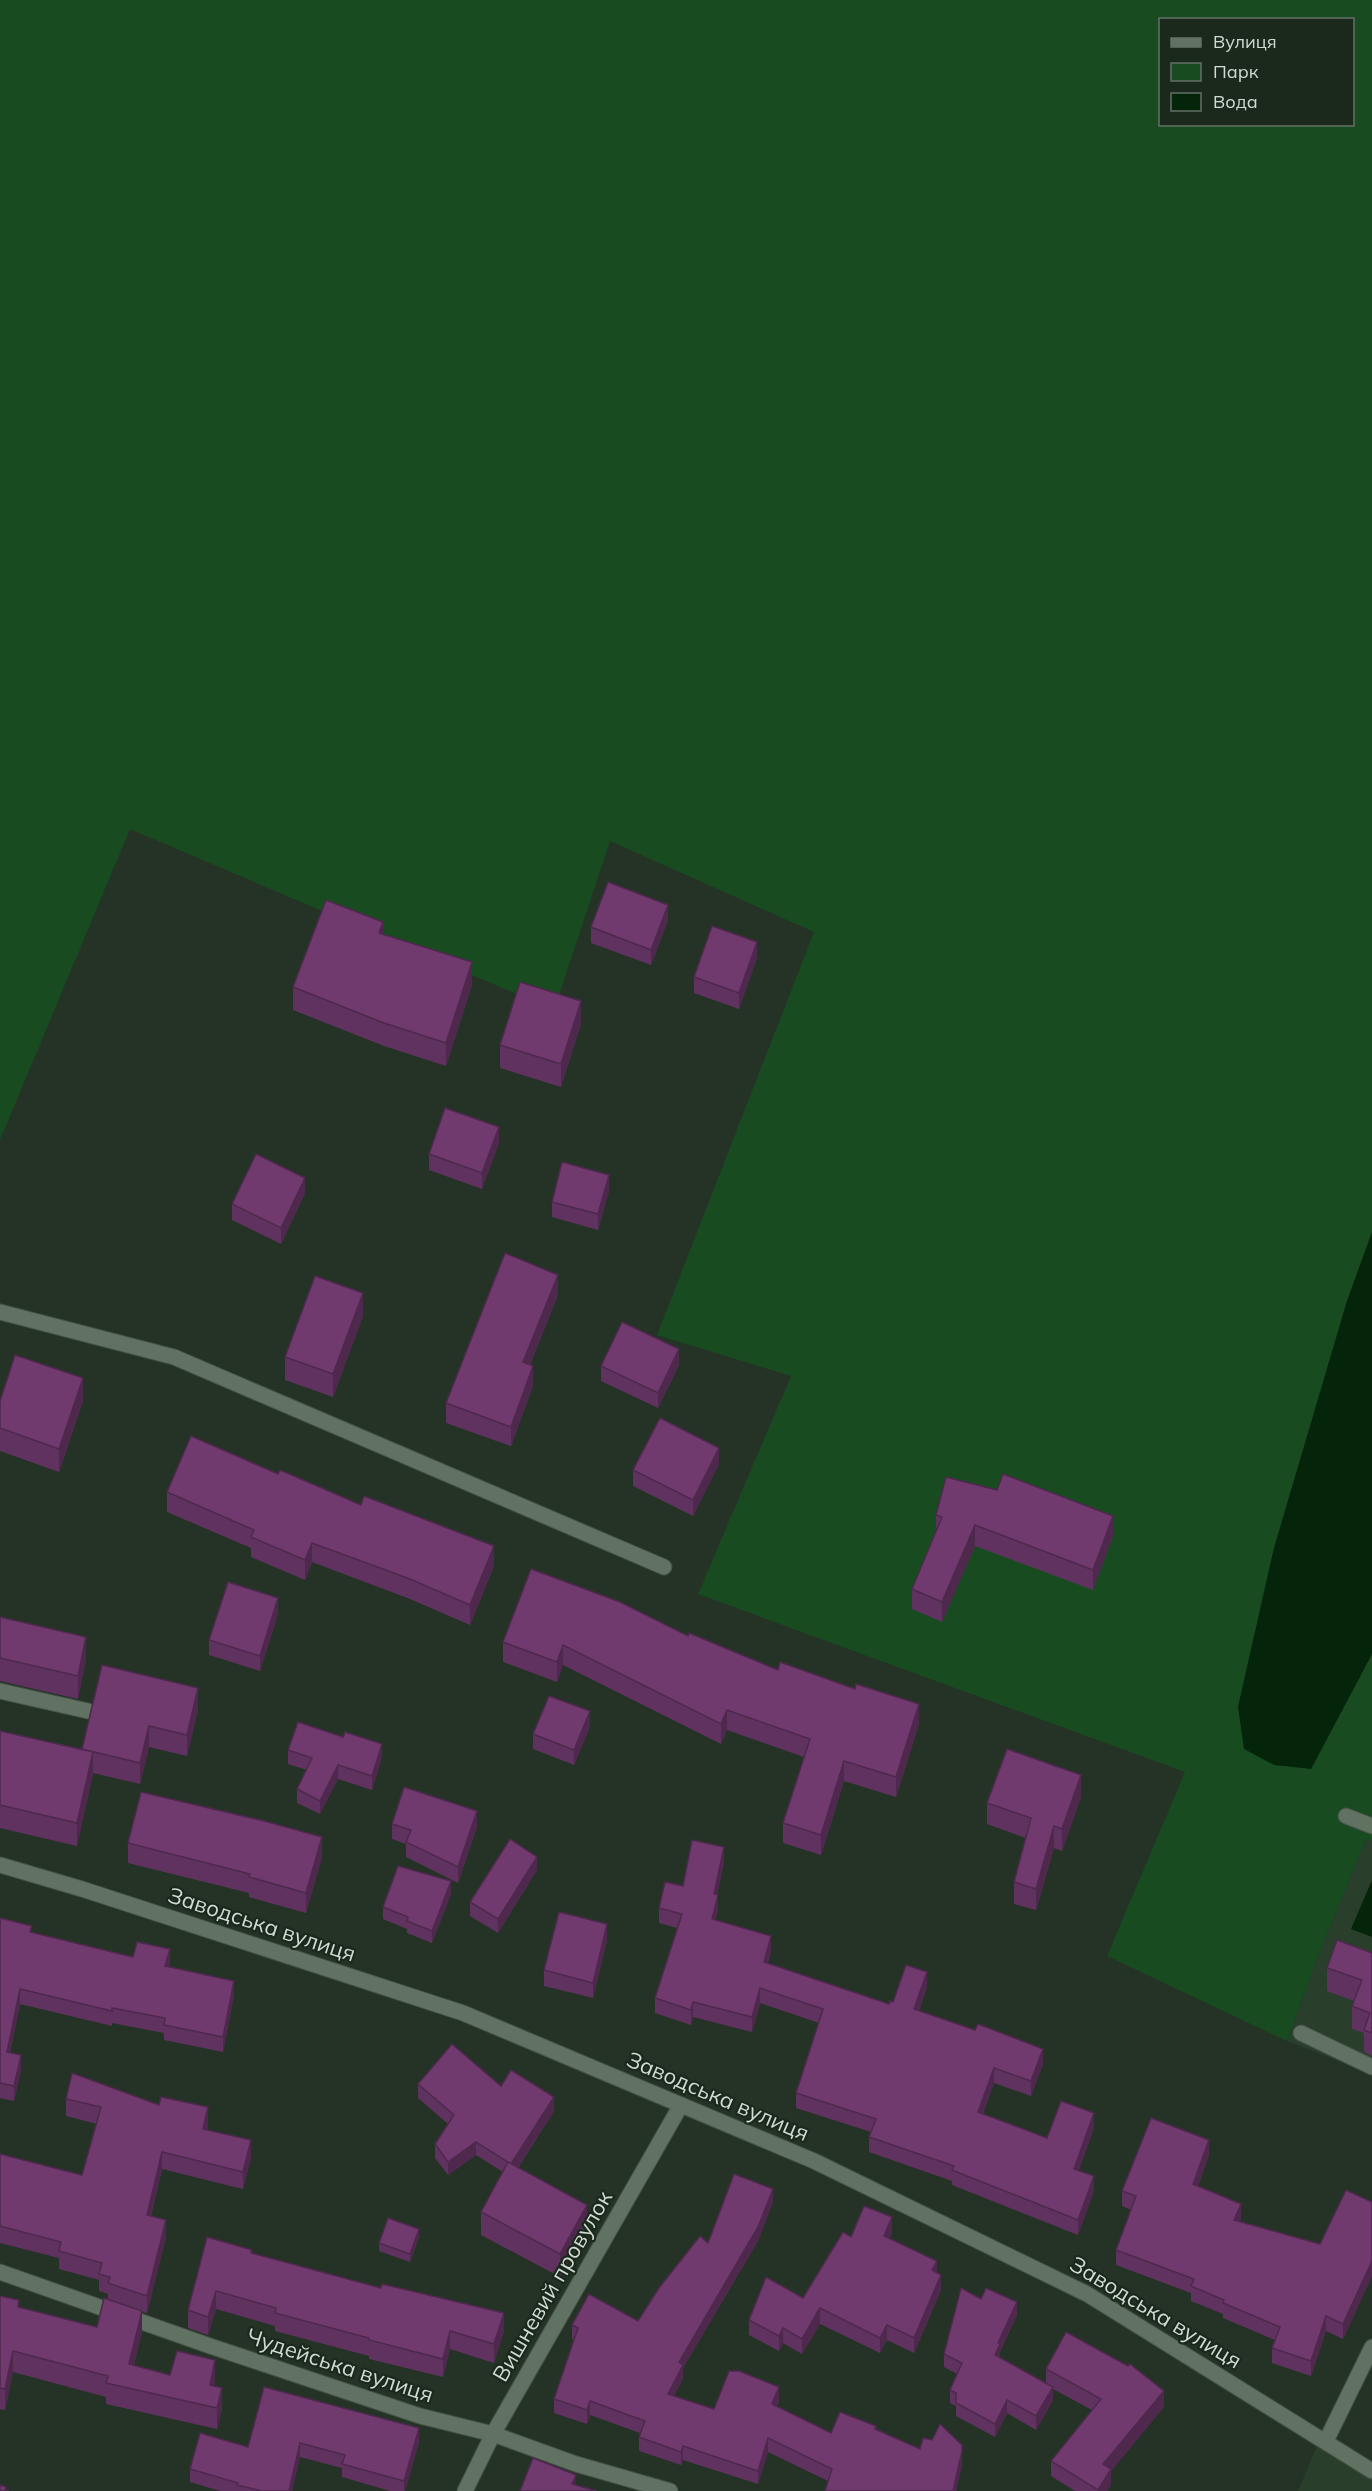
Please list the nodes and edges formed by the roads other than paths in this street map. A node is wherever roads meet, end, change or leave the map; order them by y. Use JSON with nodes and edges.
{"nodes":[{"id":1,"x":0,"y":1312,"type":"edge"},
{"id":2,"x":664,"y":1567,"type":"dead end"},
{"id":3,"x":0,"y":1691,"type":"edge"},
{"id":4,"x":88,"y":1711,"type":"edge"},
{"id":5,"x":1346,"y":1816,"type":"dead end"},
{"id":6,"x":1372,"y":1826,"type":"edge"},
{"id":7,"x":0,"y":1865,"type":"edge"},
{"id":8,"x":1301,"y":2033,"type":"dead end"},
{"id":9,"x":1372,"y":2067,"type":"edge"},
{"id":10,"x":681,"y":2105,"type":"junction"},
{"id":11,"x":0,"y":2272,"type":"edge"},
{"id":12,"x":1372,"y":2348,"type":"edge"},
{"id":13,"x":493,"y":2434,"type":"junction"},
{"id":14,"x":1326,"y":2441,"type":"junction"},
{"id":15,"x":1372,"y":2471,"type":"edge"},
{"id":16,"x":465,"y":2491,"type":"edge"},
{"id":17,"x":670,"y":2491,"type":"edge"}],
"edges":[{"from":1,"to":2,"type":"main road"},
{"from":3,"to":4,"type":"main road"},
{"from":5,"to":6,"type":"main road"},
{"from":7,"to":10,"type":"main road","name":"Заводська вулиця"},
{"from":8,"to":9,"type":"main road"},
{"from":10,"to":13,"type":"main road","name":"Вишневий провулок"},
{"from":10,"to":14,"type":"main road","name":"Заводська вулиця"},
{"from":11,"to":13,"type":"main road","name":"Чудейська вулиця"},
{"from":12,"to":14,"type":"main road"},
{"from":13,"to":16,"type":"main road","name":"Вишневий провулок"},
{"from":13,"to":17,"type":"main road","name":"Чудейська вулиця"},
{"from":14,"to":15,"type":"main road","name":"Заводська вулиця"}]}
